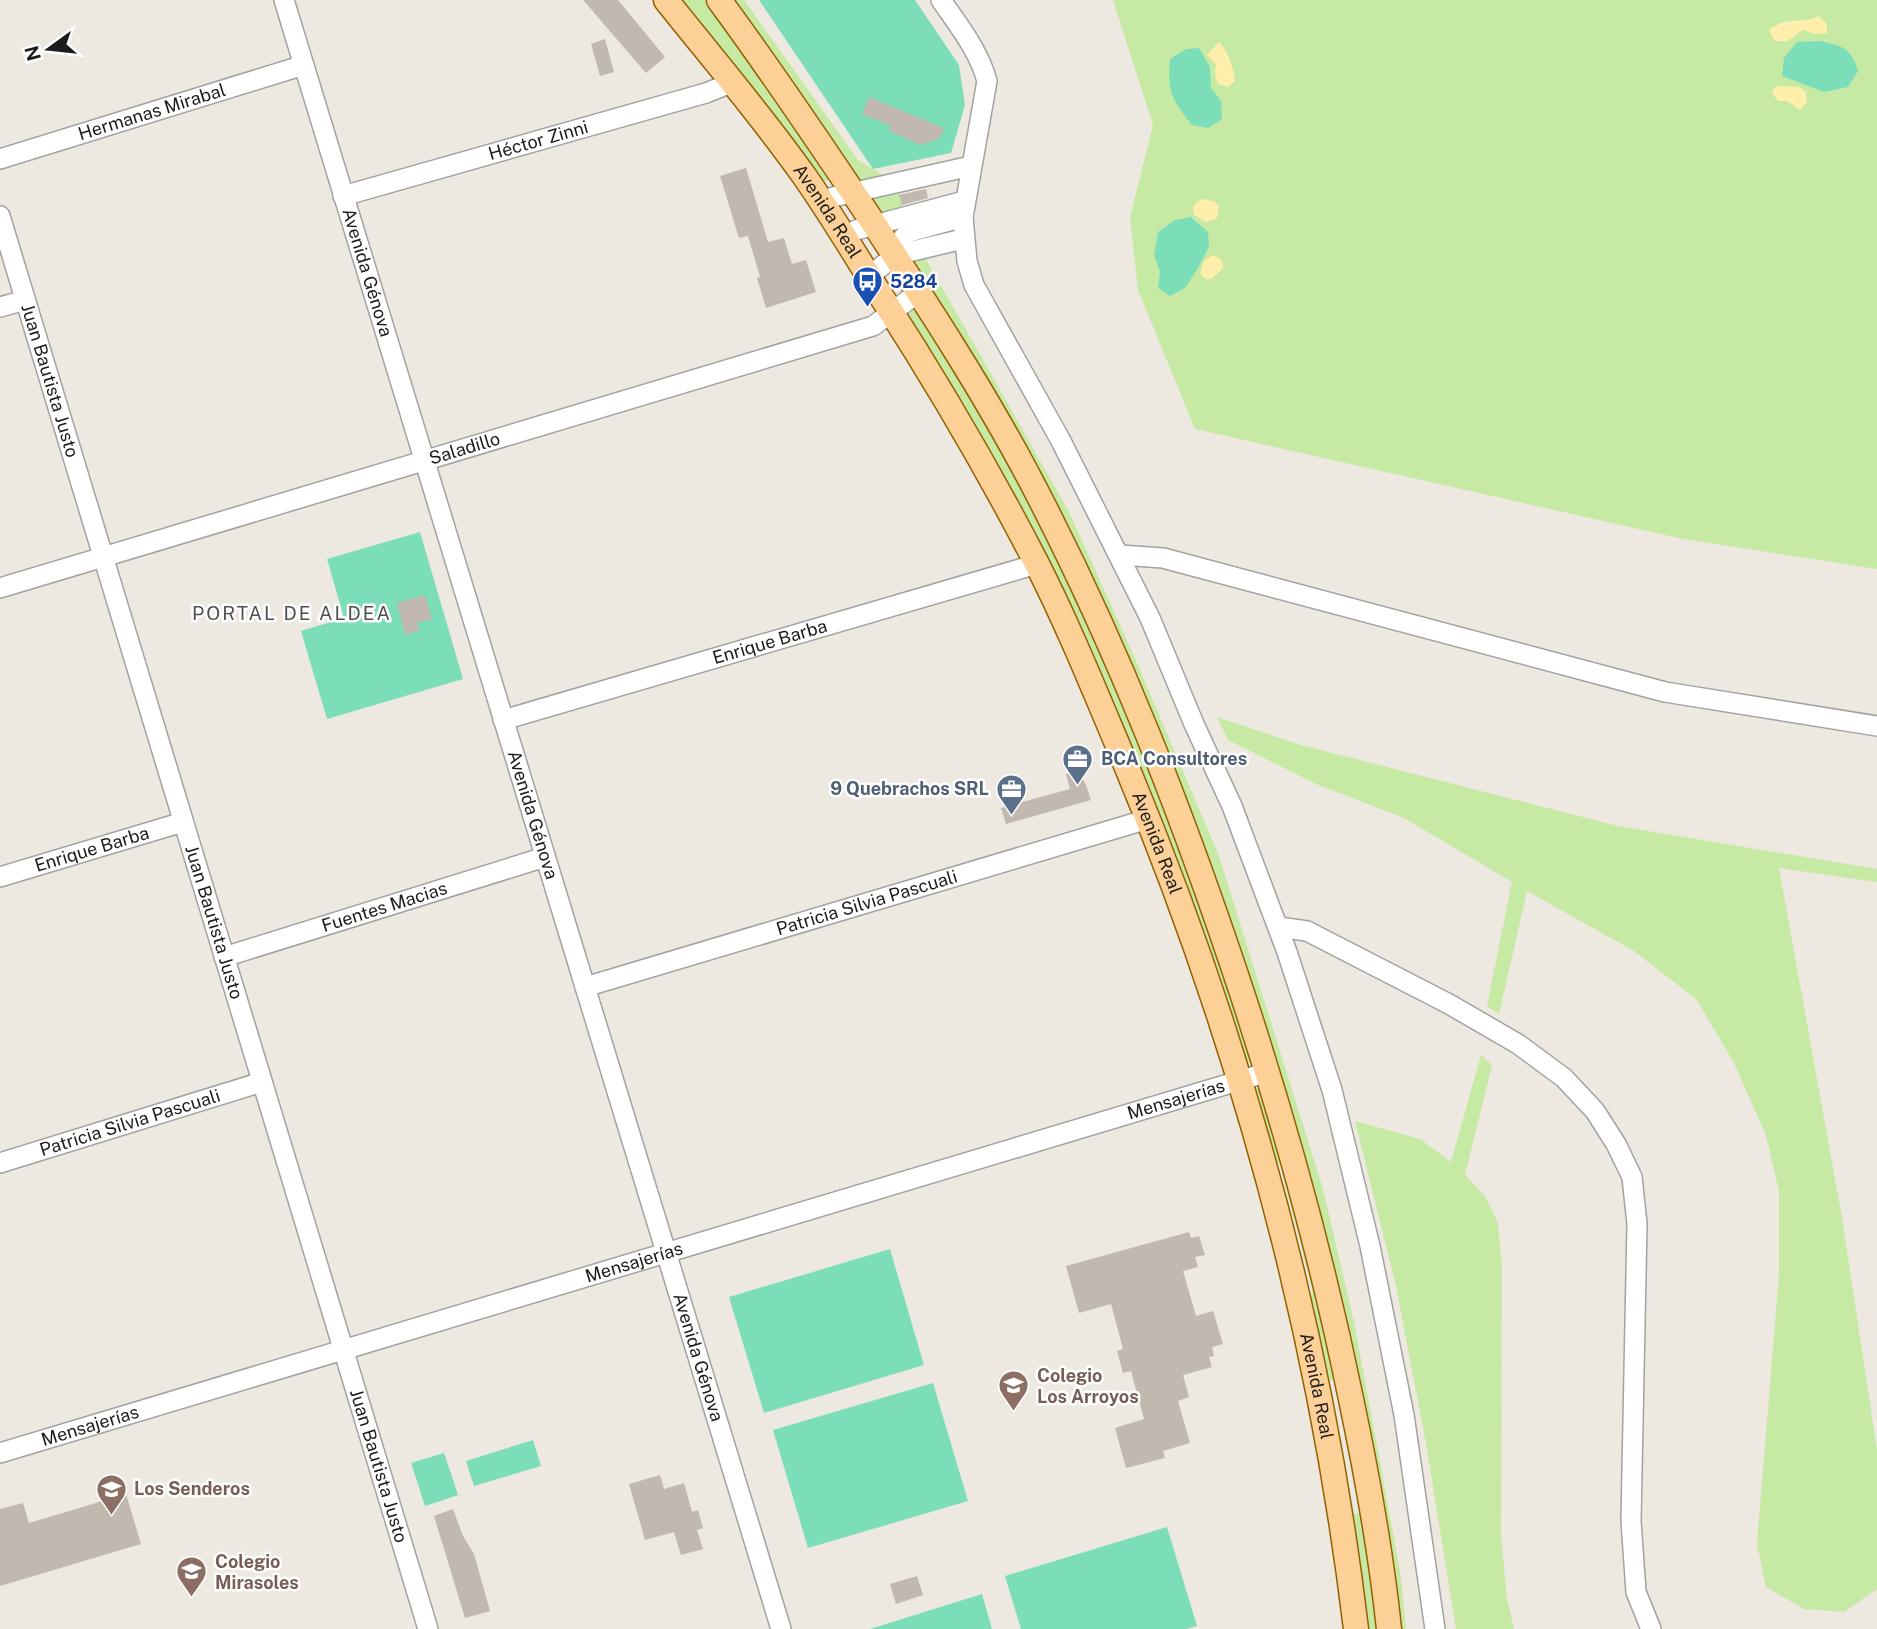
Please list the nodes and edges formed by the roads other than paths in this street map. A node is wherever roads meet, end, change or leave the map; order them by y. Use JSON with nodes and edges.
{"nodes":[{"id":1,"x":284,"y":0,"type":"edge"},
{"id":2,"x":666,"y":0,"type":"edge"},
{"id":3,"x":719,"y":0,"type":"edge"},
{"id":4,"x":941,"y":0,"type":"edge"},
{"id":5,"x":304,"y":65,"type":"junction"},
{"id":6,"x":731,"y":83,"type":"junction"},
{"id":7,"x":0,"y":159,"type":"edge"},
{"id":8,"x":971,"y":166,"type":"junction"},
{"id":9,"x":853,"y":192,"type":"junction"},
{"id":10,"x":343,"y":196,"type":"junction"},
{"id":11,"x":823,"y":204,"type":"junction"},
{"id":12,"x":963,"y":209,"type":"junction"},
{"id":13,"x":0,"y":216,"type":"edge"},
{"id":14,"x":874,"y":225,"type":"junction"},
{"id":15,"x":844,"y":237,"type":"junction"},
{"id":16,"x":963,"y":239,"type":"junction"},
{"id":17,"x":896,"y":256,"type":"junction"},
{"id":18,"x":869,"y":276,"type":"junction"},
{"id":19,"x":919,"y":292,"type":"junction"},
{"id":20,"x":25,"y":300,"type":"junction"},
{"id":21,"x":0,"y":307,"type":"edge"},
{"id":22,"x":892,"y":313,"type":"junction"},
{"id":23,"x":424,"y":460,"type":"junction"},
{"id":24,"x":1120,"y":555,"type":"junction"},
{"id":25,"x":103,"y":556,"type":"junction"},
{"id":26,"x":1037,"y":564,"type":"junction"},
{"id":27,"x":0,"y":588,"type":"edge"},
{"id":28,"x":503,"y":720,"type":"junction"},
{"id":29,"x":1877,"y":726,"type":"edge"},
{"id":30,"x":1148,"y":819,"type":"junction"},
{"id":31,"x":184,"y":822,"type":"junction"},
{"id":32,"x":545,"y":857,"type":"junction"},
{"id":33,"x":0,"y":877,"type":"edge"},
{"id":34,"x":1279,"y":927,"type":"junction"},
{"id":35,"x":225,"y":957,"type":"junction"},
{"id":36,"x":585,"y":987,"type":"junction"},
{"id":37,"x":1268,"y":1072,"type":"junction"},
{"id":38,"x":1239,"y":1080,"type":"junction"},
{"id":39,"x":262,"y":1082,"type":"junction"},
{"id":40,"x":0,"y":1163,"type":"edge"},
{"id":41,"x":667,"y":1252,"type":"junction"},
{"id":42,"x":343,"y":1349,"type":"junction"},
{"id":43,"x":0,"y":1453,"type":"edge"},
{"id":44,"x":428,"y":1629,"type":"edge"},
{"id":45,"x":781,"y":1629,"type":"edge"},
{"id":46,"x":1356,"y":1629,"type":"edge"},
{"id":47,"x":1389,"y":1629,"type":"edge"},
{"id":48,"x":1435,"y":1629,"type":"edge"},
{"id":49,"x":1651,"y":1629,"type":"edge"}],
"edges":[{"from":1,"to":5,"type":"street","name":"Avenida Génova"},
{"from":2,"to":6,"type":"main road","name":"Avenida Real"},
{"from":3,"to":9,"type":"main road","name":"Avenida Real"},
{"from":4,"to":8,"type":"street"},
{"from":5,"to":7,"type":"street","name":"Hermanas Mirabal"},
{"from":5,"to":10,"type":"street","name":"Avenida Génova"},
{"from":6,"to":10,"type":"street","name":"Héctor Zinni"},
{"from":6,"to":11,"type":"main road","name":"Avenida Real"},
{"from":8,"to":9,"type":"street"},
{"from":8,"to":12,"type":"street"},
{"from":9,"to":11,"type":"street"},
{"from":9,"to":14,"type":"main road","name":"Avenida Real"},
{"from":10,"to":23,"type":"street","name":"Avenida Génova"},
{"from":11,"to":15,"type":"main road","name":"Avenida Real"},
{"from":12,"to":14,"type":"street"},
{"from":12,"to":16,"type":"street"},
{"from":12,"to":17,"type":"street"},
{"from":13,"to":20,"type":"street","name":"Juan Bautista Justo"},
{"from":14,"to":15,"type":"street"},
{"from":14,"to":17,"type":"main road","name":"Avenida Real"},
{"from":15,"to":18,"type":"main road","name":"Avenida Real"},
{"from":16,"to":17,"type":"street"},
{"from":16,"to":24,"type":"street"},
{"from":17,"to":18,"type":"street"},
{"from":17,"to":19,"type":"main road","name":"Avenida Real"},
{"from":18,"to":22,"type":"main road","name":"Avenida Real"},
{"from":19,"to":22,"type":"street","name":"Saladillo"},
{"from":19,"to":37,"type":"main road","name":"Avenida Real"},
{"from":20,"to":21,"type":"street"},
{"from":20,"to":25,"type":"street","name":"Juan Bautista Justo"},
{"from":22,"to":23,"type":"street","name":"Saladillo"},
{"from":22,"to":26,"type":"main road","name":"Avenida Real"},
{"from":23,"to":25,"type":"street","name":"Saladillo"},
{"from":23,"to":28,"type":"street","name":"Avenida Génova"},
{"from":24,"to":29,"type":"street"},
{"from":24,"to":34,"type":"street"},
{"from":25,"to":27,"type":"street","name":"Saladillo"},
{"from":25,"to":31,"type":"street","name":"Juan Bautista Justo"},
{"from":26,"to":28,"type":"street","name":"Enrique Barba"},
{"from":26,"to":30,"type":"main road","name":"Avenida Real"},
{"from":28,"to":32,"type":"street","name":"Avenida Génova"},
{"from":30,"to":36,"type":"street","name":"Patricia Silvia Pascuali"},
{"from":30,"to":38,"type":"main road","name":"Avenida Real"},
{"from":31,"to":33,"type":"street","name":"Enrique Barba"},
{"from":31,"to":35,"type":"street","name":"Juan Bautista Justo"},
{"from":32,"to":35,"type":"street","name":"Fuentes Macias"},
{"from":32,"to":36,"type":"street","name":"Avenida Génova"},
{"from":34,"to":48,"type":"street"},
{"from":34,"to":49,"type":"street"},
{"from":35,"to":39,"type":"street","name":"Juan Bautista Justo"},
{"from":36,"to":41,"type":"street","name":"Avenida Génova"},
{"from":37,"to":38,"type":"street","name":"Mensajerías"},
{"from":37,"to":47,"type":"main road","name":"Avenida Real"},
{"from":38,"to":41,"type":"street","name":"Mensajerías"},
{"from":38,"to":46,"type":"main road","name":"Avenida Real"},
{"from":39,"to":40,"type":"street","name":"Patricia Silvia Pascuali"},
{"from":39,"to":42,"type":"street","name":"Juan Bautista Justo"},
{"from":41,"to":42,"type":"street","name":"Mensajerías"},
{"from":41,"to":45,"type":"street","name":"Avenida Génova"},
{"from":42,"to":43,"type":"street","name":"Mensajerías"},
{"from":42,"to":44,"type":"street","name":"Juan Bautista Justo"}]}
